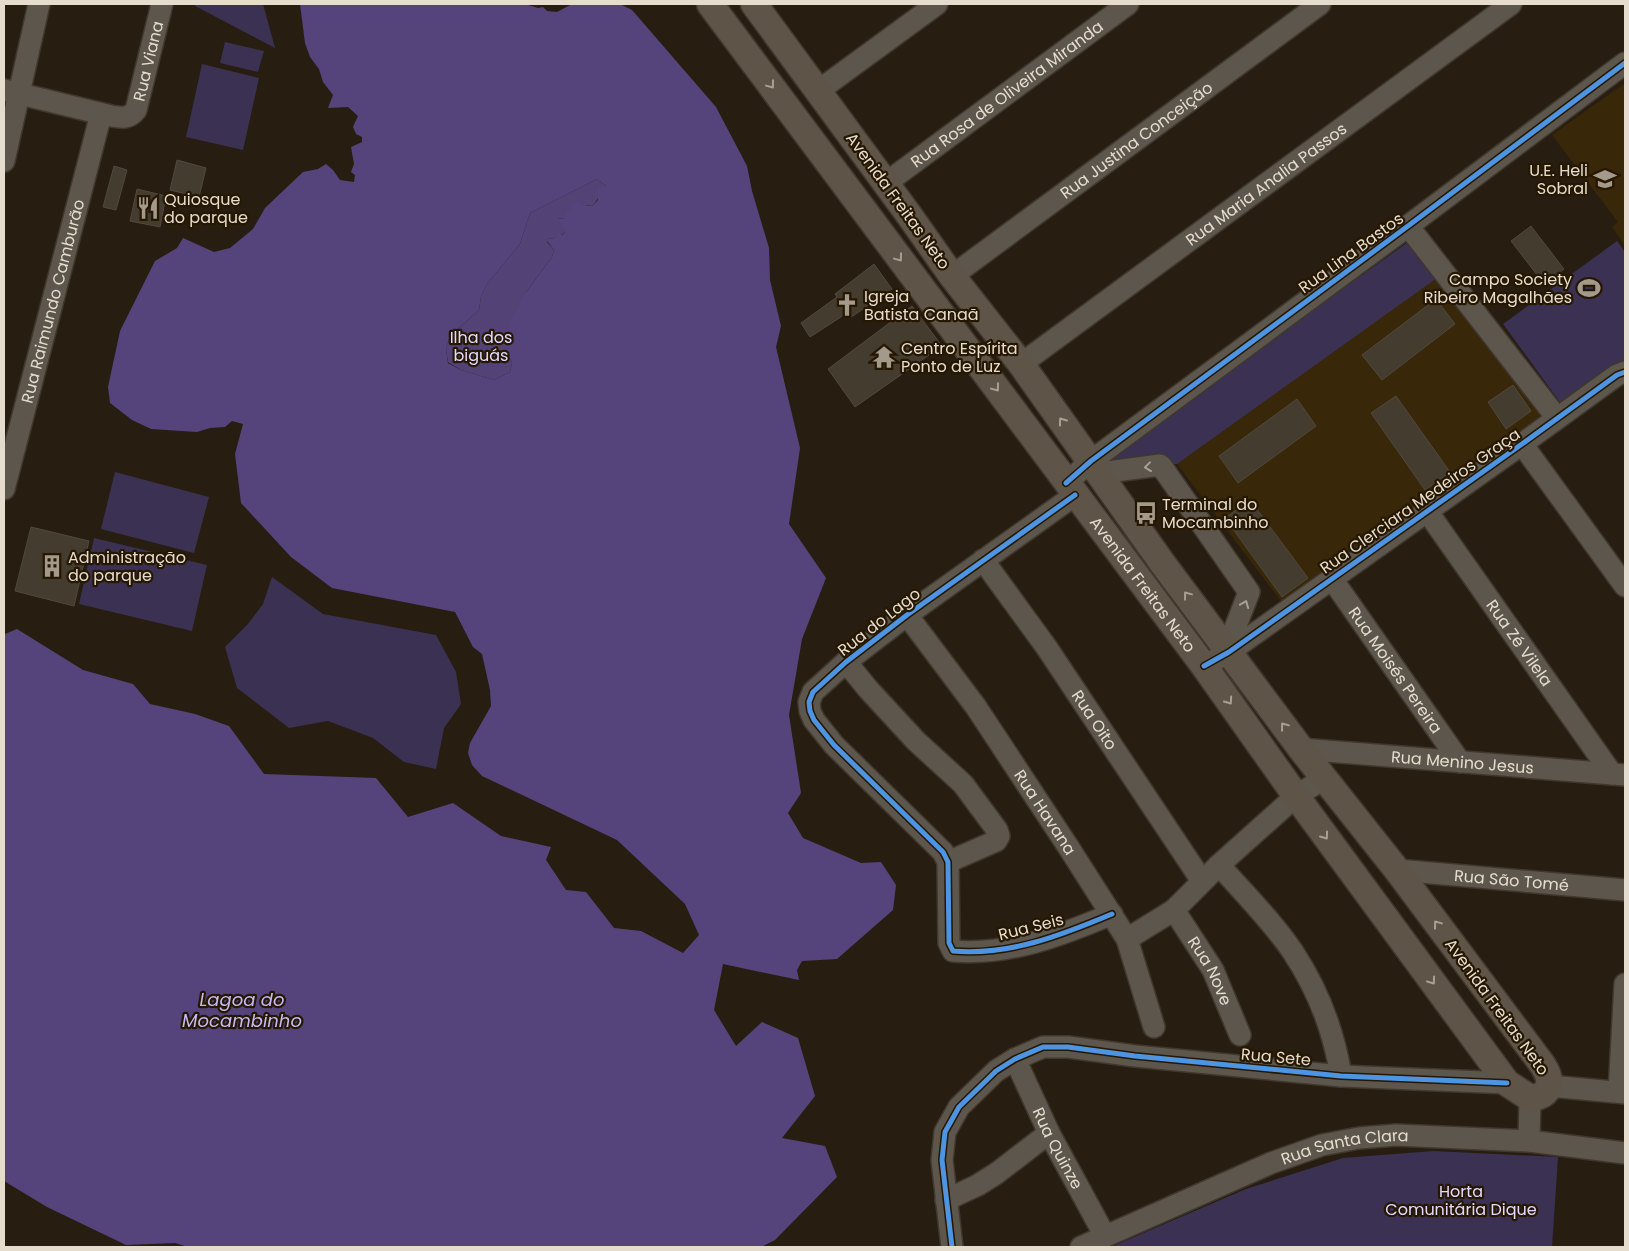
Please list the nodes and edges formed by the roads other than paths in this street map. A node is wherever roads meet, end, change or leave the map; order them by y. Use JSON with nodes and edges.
{"nodes":[{"id":1,"x":39,"y":4,"type":"edge"},
{"id":2,"x":162,"y":4,"type":"edge"},
{"id":3,"x":710,"y":4,"type":"edge"},
{"id":4,"x":754,"y":4,"type":"edge"},
{"id":5,"x":937,"y":4,"type":"edge"},
{"id":6,"x":1128,"y":4,"type":"edge"},
{"id":7,"x":1320,"y":4,"type":"edge"},
{"id":8,"x":1511,"y":4,"type":"edge"},
{"id":9,"x":775,"y":32,"type":"junction"},
{"id":10,"x":748,"y":54,"type":"junction"},
{"id":11,"x":1625,"y":63,"type":"edge"},
{"id":12,"x":818,"y":91,"type":"junction"},
{"id":13,"x":11,"y":92,"type":"edge"},
{"id":14,"x":100,"y":114,"type":"junction"},
{"id":15,"x":4,"y":161,"type":"edge"},
{"id":16,"x":886,"y":183,"type":"junction"},
{"id":17,"x":909,"y":215,"type":"junction"},
{"id":18,"x":1408,"y":226,"type":"junction"},
{"id":19,"x":883,"y":236,"type":"junction"},
{"id":20,"x":952,"y":276,"type":"junction"},
{"id":21,"x":1022,"y":364,"type":"junction"},
{"id":22,"x":1622,"y":378,"type":"edge"},
{"id":23,"x":1557,"y":418,"type":"junction"},
{"id":24,"x":1522,"y":444,"type":"junction"},
{"id":25,"x":1095,"y":467,"type":"junction"},
{"id":26,"x":4,"y":489,"type":"edge"},
{"id":27,"x":1070,"y":489,"type":"junction"},
{"id":28,"x":1428,"y":511,"type":"junction"},
{"id":29,"x":983,"y":560,"type":"junction"},
{"id":30,"x":1332,"y":579,"type":"junction"},
{"id":31,"x":1625,"y":586,"type":"edge"},
{"id":32,"x":906,"y":615,"type":"junction"},
{"id":33,"x":1228,"y":651,"type":"junction"},
{"id":34,"x":846,"y":662,"type":"junction"},
{"id":35,"x":1204,"y":666,"type":"junction"},
{"id":36,"x":1301,"y":749,"type":"junction"},
{"id":37,"x":1460,"y":762,"type":"junction"},
{"id":38,"x":1619,"y":774,"type":"edge"},
{"id":39,"x":1325,"y":778,"type":"junction"},
{"id":40,"x":1296,"y":796,"type":"junction"},
{"id":41,"x":948,"y":862,"type":"junction"},
{"id":42,"x":1219,"y":865,"type":"junction"},
{"id":43,"x":1397,"y":870,"type":"junction"},
{"id":44,"x":1202,"y":881,"type":"junction"},
{"id":45,"x":1625,"y":890,"type":"edge"},
{"id":46,"x":1174,"y":910,"type":"junction"},
{"id":47,"x":1112,"y":914,"type":"junction"},
{"id":48,"x":1127,"y":939,"type":"junction"},
{"id":49,"x":1625,"y":984,"type":"edge"},
{"id":50,"x":1154,"y":1027,"type":"dead end"},
{"id":51,"x":1240,"y":1035,"type":"dead end"},
{"id":52,"x":1015,"y":1059,"type":"junction"},
{"id":53,"x":1341,"y":1076,"type":"junction"},
{"id":54,"x":1507,"y":1083,"type":"junction"},
{"id":55,"x":1540,"y":1092,"type":"junction"},
{"id":56,"x":1622,"y":1092,"type":"edge"},
{"id":57,"x":1049,"y":1133,"type":"junction"},
{"id":58,"x":1529,"y":1141,"type":"junction"},
{"id":59,"x":1625,"y":1153,"type":"edge"},
{"id":60,"x":946,"y":1200,"type":"junction"},
{"id":61,"x":1105,"y":1236,"type":"junction"},
{"id":62,"x":952,"y":1247,"type":"edge"},
{"id":63,"x":1082,"y":1247,"type":"edge"}],
"edges":[{"from":1,"to":13,"type":"street"},
{"from":2,"to":14,"type":"street","name":"Rua Viana"},
{"from":3,"to":10,"type":"main road","name":"Avenida Freitas Neto"},
{"from":4,"to":9,"type":"main road","name":"Avenida Freitas Neto"},
{"from":5,"to":12,"type":"street"},
{"from":6,"to":16,"type":"street","name":"Rua Rosa de Oliveira Miranda"},
{"from":7,"to":20,"type":"street","name":"Rua Justina Conceição"},
{"from":8,"to":21,"type":"street","name":"Rua Maria Analia Passos"},
{"from":9,"to":10,"type":"main road"},
{"from":9,"to":12,"type":"main road","name":"Avenida Freitas Neto"},
{"from":10,"to":19,"type":"main road","name":"Avenida Freitas Neto","one_way":true},
{"from":11,"to":18,"type":"street","name":"Rua Lina Bastos"},
{"from":12,"to":16,"type":"main road","name":"Avenida Freitas Neto"},
{"from":13,"to":14,"type":"street","name":"Rua Viana"},
{"from":13,"to":15,"type":"street"},
{"from":14,"to":26,"type":"street","name":"Rua Raimundo Camburão"},
{"from":16,"to":17,"type":"main road","name":"Avenida Freitas Neto"},
{"from":17,"to":19,"type":"main road"},
{"from":17,"to":20,"type":"main road","name":"Avenida Freitas Neto"},
{"from":18,"to":23,"type":"street"},
{"from":18,"to":25,"type":"street","name":"Rua Lina Bastos"},
{"from":19,"to":27,"type":"main road","name":"Avenida Freitas Neto","one_way":true},
{"from":20,"to":21,"type":"main road","name":"Avenida Freitas Neto"},
{"from":25,"to":21,"type":"main road","name":"Avenida Freitas Neto","one_way":true},
{"from":22,"to":23,"type":"street","name":"Rua Clerciara Medeiros Graça"},
{"from":23,"to":24,"type":"street","name":"Rua Clerciara Medeiros Graça"},
{"from":24,"to":28,"type":"street","name":"Rua Clerciara Medeiros Graça"},
{"from":24,"to":31,"type":"street"},
{"from":25,"to":27,"type":"street","name":"Rua Lina Bastos"},
{"from":33,"to":25,"type":"main road","name":"Avenida Freitas Neto","one_way":true},
{"from":33,"to":25,"type":"street","one_way":true},
{"from":27,"to":29,"type":"street","name":"Rua do Lago"},
{"from":27,"to":35,"type":"main road","name":"Avenida Freitas Neto"},
{"from":28,"to":30,"type":"street","name":"Rua Clerciara Medeiros Graça"},
{"from":28,"to":38,"type":"street","name":"Rua Zé Vilela"},
{"from":29,"to":32,"type":"street","name":"Rua do Lago"},
{"from":29,"to":44,"type":"street","name":"Rua Oito"},
{"from":30,"to":33,"type":"street","name":"Rua Clerciara Medeiros Graça"},
{"from":30,"to":37,"type":"street","name":"Rua Moisés Pereira"},
{"from":32,"to":34,"type":"street","name":"Rua do Lago"},
{"from":32,"to":47,"type":"street","name":"Rua Havana"},
{"from":33,"to":35,"type":"street","name":"Rua Clerciara Medeiros Graça"},
{"from":36,"to":33,"type":"main road","name":"Avenida Freitas Neto","one_way":true},
{"from":34,"to":41,"type":"street","name":"Rua do Lago"},
{"from":34,"to":41,"type":"street","name":"Rua do Lago"},
{"from":35,"to":40,"type":"main road","name":"Avenida Freitas Neto","one_way":true},
{"from":36,"to":37,"type":"street","name":"Rua Menino Jesus"},
{"from":36,"to":39,"type":"main road","name":"Avenida Freitas Neto"},
{"from":37,"to":38,"type":"street","name":"Rua Menino Jesus"},
{"from":39,"to":40,"type":"street"},
{"from":39,"to":43,"type":"main road","name":"Avenida Freitas Neto"},
{"from":40,"to":42,"type":"street"},
{"from":40,"to":54,"type":"main road","name":"Avenida Freitas Neto","one_way":true},
{"from":41,"to":47,"type":"street","name":"Rua Seis"},
{"from":42,"to":44,"type":"street"},
{"from":42,"to":53,"type":"street"},
{"from":43,"to":45,"type":"street","name":"Rua São Tomé"},
{"from":55,"to":43,"type":"main road","name":"Avenida Freitas Neto","one_way":true},
{"from":44,"to":46,"type":"street"},
{"from":46,"to":48,"type":"street"},
{"from":46,"to":51,"type":"street","name":"Rua Nove"},
{"from":47,"to":48,"type":"street","name":"Rua Havana"},
{"from":48,"to":50,"type":"street","name":"Rua Havana"},
{"from":49,"to":56,"type":"street"},
{"from":52,"to":53,"type":"street","name":"Rua Sete"},
{"from":52,"to":57,"type":"street","name":"Rua Quinze"},
{"from":52,"to":60,"type":"street"},
{"from":53,"to":54,"type":"street","name":"Rua Sete"},
{"from":54,"to":55,"type":"main road","name":"Avenida Freitas Neto"},
{"from":55,"to":56,"type":"street"},
{"from":55,"to":58,"type":"street"},
{"from":57,"to":60,"type":"street"},
{"from":57,"to":61,"type":"street","name":"Rua Quinze"},
{"from":58,"to":59,"type":"street","name":"Rua Santa Clara"},
{"from":58,"to":61,"type":"street","name":"Rua Santa Clara"},
{"from":60,"to":62,"type":"street"},
{"from":61,"to":63,"type":"street","name":"Rua Santa Clara"}]}
